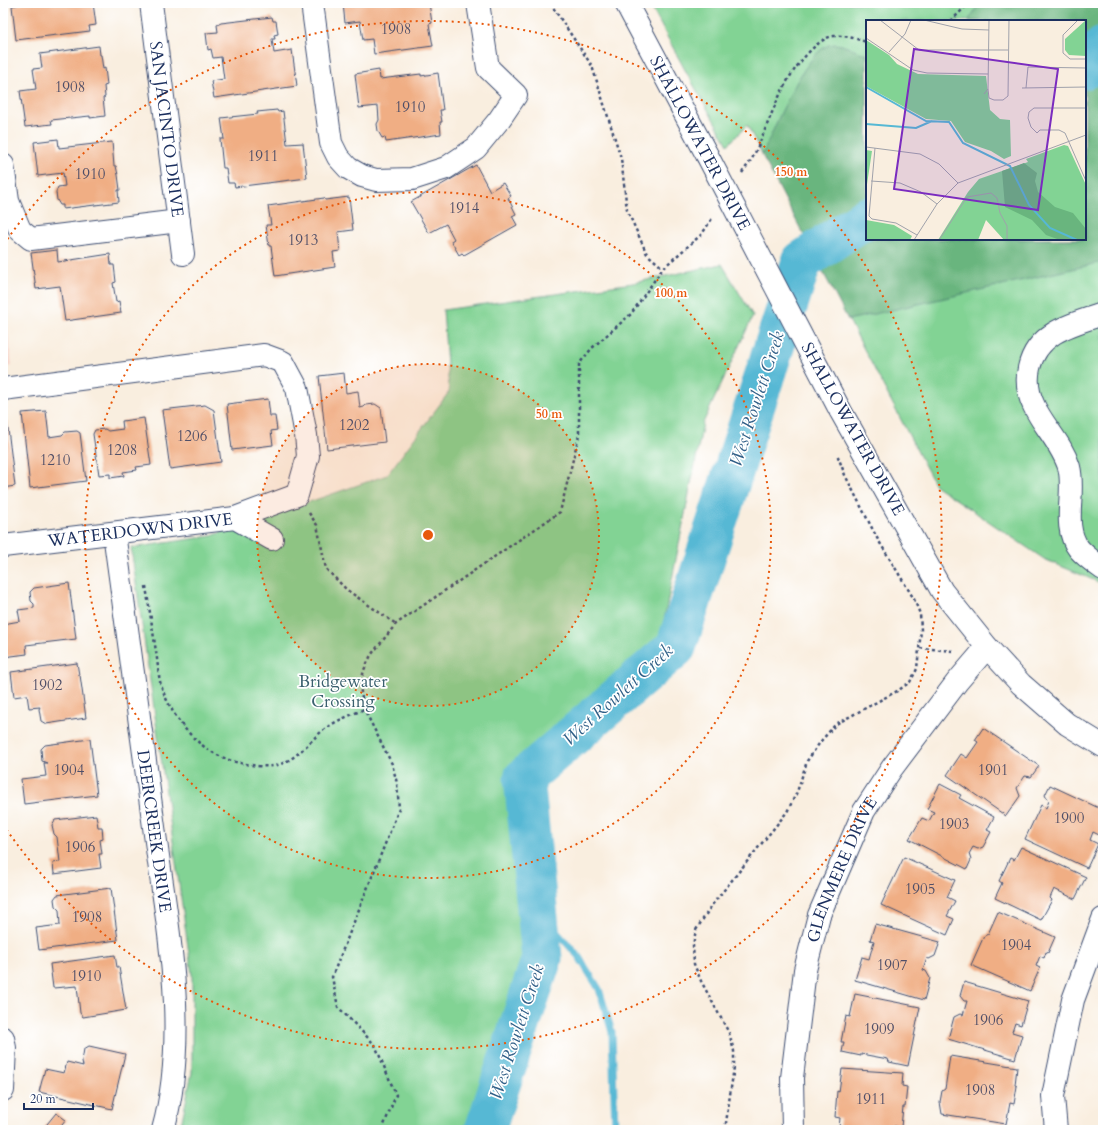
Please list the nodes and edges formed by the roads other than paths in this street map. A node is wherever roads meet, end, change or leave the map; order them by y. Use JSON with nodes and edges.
{"nodes":[{"id":1,"x":151,"y":3,"type":"edge"},
{"id":2,"x":312,"y":3,"type":"edge"},
{"id":3,"x":478,"y":3,"type":"edge"},
{"id":4,"x":626,"y":3,"type":"edge"},
{"id":5,"x":3,"y":165,"type":"edge"},
{"id":6,"x":179,"y":221,"type":"junction"},
{"id":7,"x":183,"y":254,"type":"dead end"},
{"id":8,"x":1103,"y":314,"type":"edge"},
{"id":9,"x":3,"y":389,"type":"edge"},
{"id":10,"x":235,"y":518,"type":"junction"},
{"id":11,"x":114,"y":533,"type":"junction"},
{"id":12,"x":272,"y":539,"type":"dead end"},
{"id":13,"x":3,"y":546,"type":"edge"},
{"id":14,"x":1103,"y":568,"type":"edge"},
{"id":15,"x":982,"y":653,"type":"junction"},
{"id":16,"x":1103,"y":746,"type":"edge"},
{"id":17,"x":1103,"y":919,"type":"edge"},
{"id":18,"x":3,"y":1038,"type":"edge"},
{"id":19,"x":3,"y":1090,"type":"edge"},
{"id":20,"x":163,"y":1130,"type":"edge"},
{"id":21,"x":794,"y":1130,"type":"edge"},
{"id":22,"x":1056,"y":1130,"type":"edge"}],
"edges":[{"from":1,"to":6,"type":"street","name":"SAN JACINTO DRIVE"},
{"from":2,"to":3,"type":"street"},
{"from":4,"to":15,"type":"street","name":"SHALLOWATER DRIVE","bridge":true},
{"from":5,"to":6,"type":"street"},
{"from":6,"to":7,"type":"street","name":"SAN JACINTO DRIVE"},
{"from":8,"to":14,"type":"street"},
{"from":9,"to":10,"type":"street"},
{"from":10,"to":11,"type":"street","name":"WATERDOWN DRIVE"},
{"from":10,"to":12,"type":"street","name":"WATERDOWN DRIVE"},
{"from":11,"to":13,"type":"street","name":"WATERDOWN DRIVE"},
{"from":11,"to":20,"type":"street","name":"DEERCREEK DRIVE"},
{"from":15,"to":16,"type":"street","name":"SHALLOWATER DRIVE"},
{"from":15,"to":21,"type":"street","name":"GLENMERE DRIVE"},
{"from":17,"to":22,"type":"street"},
{"from":18,"to":19,"type":"street"}]}
